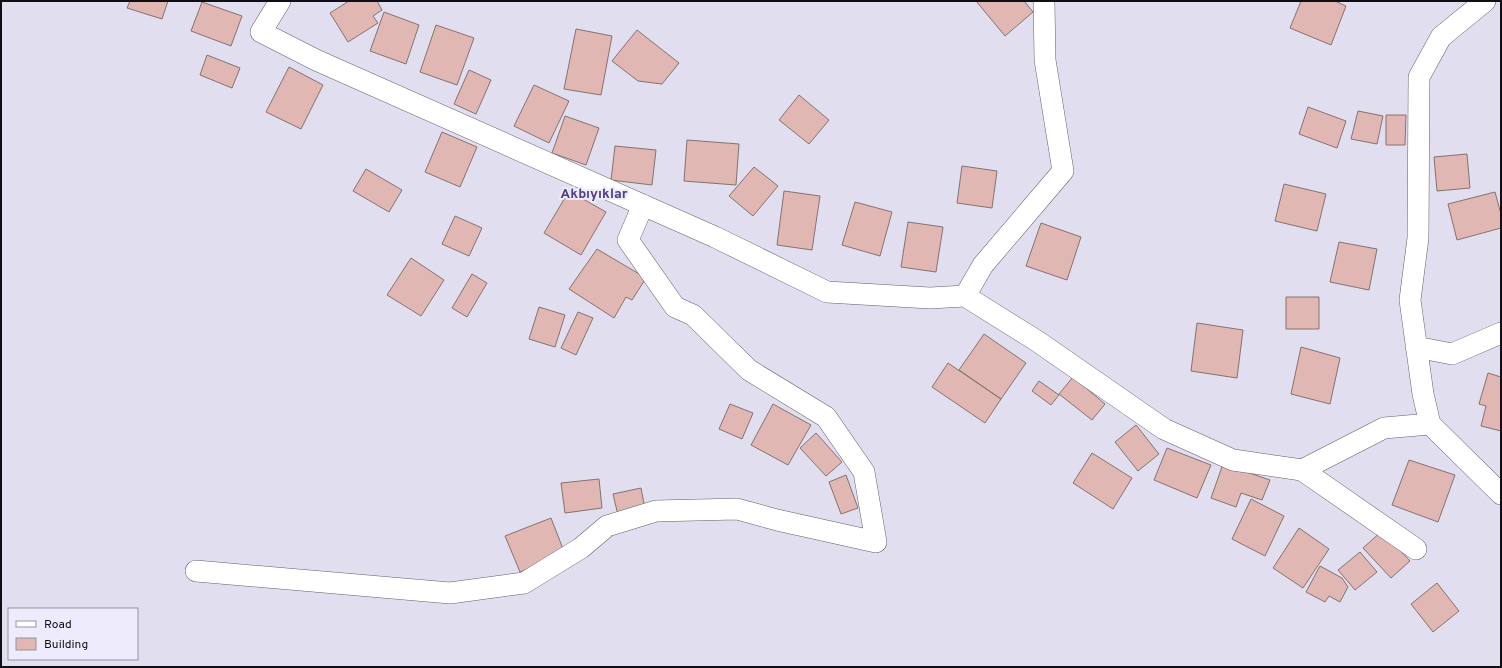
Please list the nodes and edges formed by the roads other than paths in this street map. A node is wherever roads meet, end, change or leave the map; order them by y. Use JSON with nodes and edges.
{"nodes":[{"id":1,"x":280,"y":1,"type":"edge"},
{"id":2,"x":1044,"y":1,"type":"edge"},
{"id":3,"x":1485,"y":1,"type":"edge"},
{"id":4,"x":643,"y":205,"type":"junction"},
{"id":5,"x":965,"y":296,"type":"junction"},
{"id":6,"x":1501,"y":333,"type":"edge"},
{"id":7,"x":1416,"y":347,"type":"junction"},
{"id":8,"x":1430,"y":424,"type":"junction"},
{"id":9,"x":1302,"y":470,"type":"junction"},
{"id":10,"x":1501,"y":494,"type":"edge"},
{"id":11,"x":1416,"y":549,"type":"dead end"},
{"id":12,"x":196,"y":571,"type":"dead end"}],
"edges":[{"from":1,"to":4,"type":"street"},
{"from":2,"to":5,"type":"street"},
{"from":3,"to":7,"type":"street"},
{"from":4,"to":5,"type":"street"},
{"from":4,"to":12,"type":"street"},
{"from":5,"to":9,"type":"street"},
{"from":6,"to":7,"type":"street"},
{"from":7,"to":8,"type":"street"},
{"from":8,"to":9,"type":"street"},
{"from":8,"to":10,"type":"street"},
{"from":9,"to":11,"type":"street"}]}
